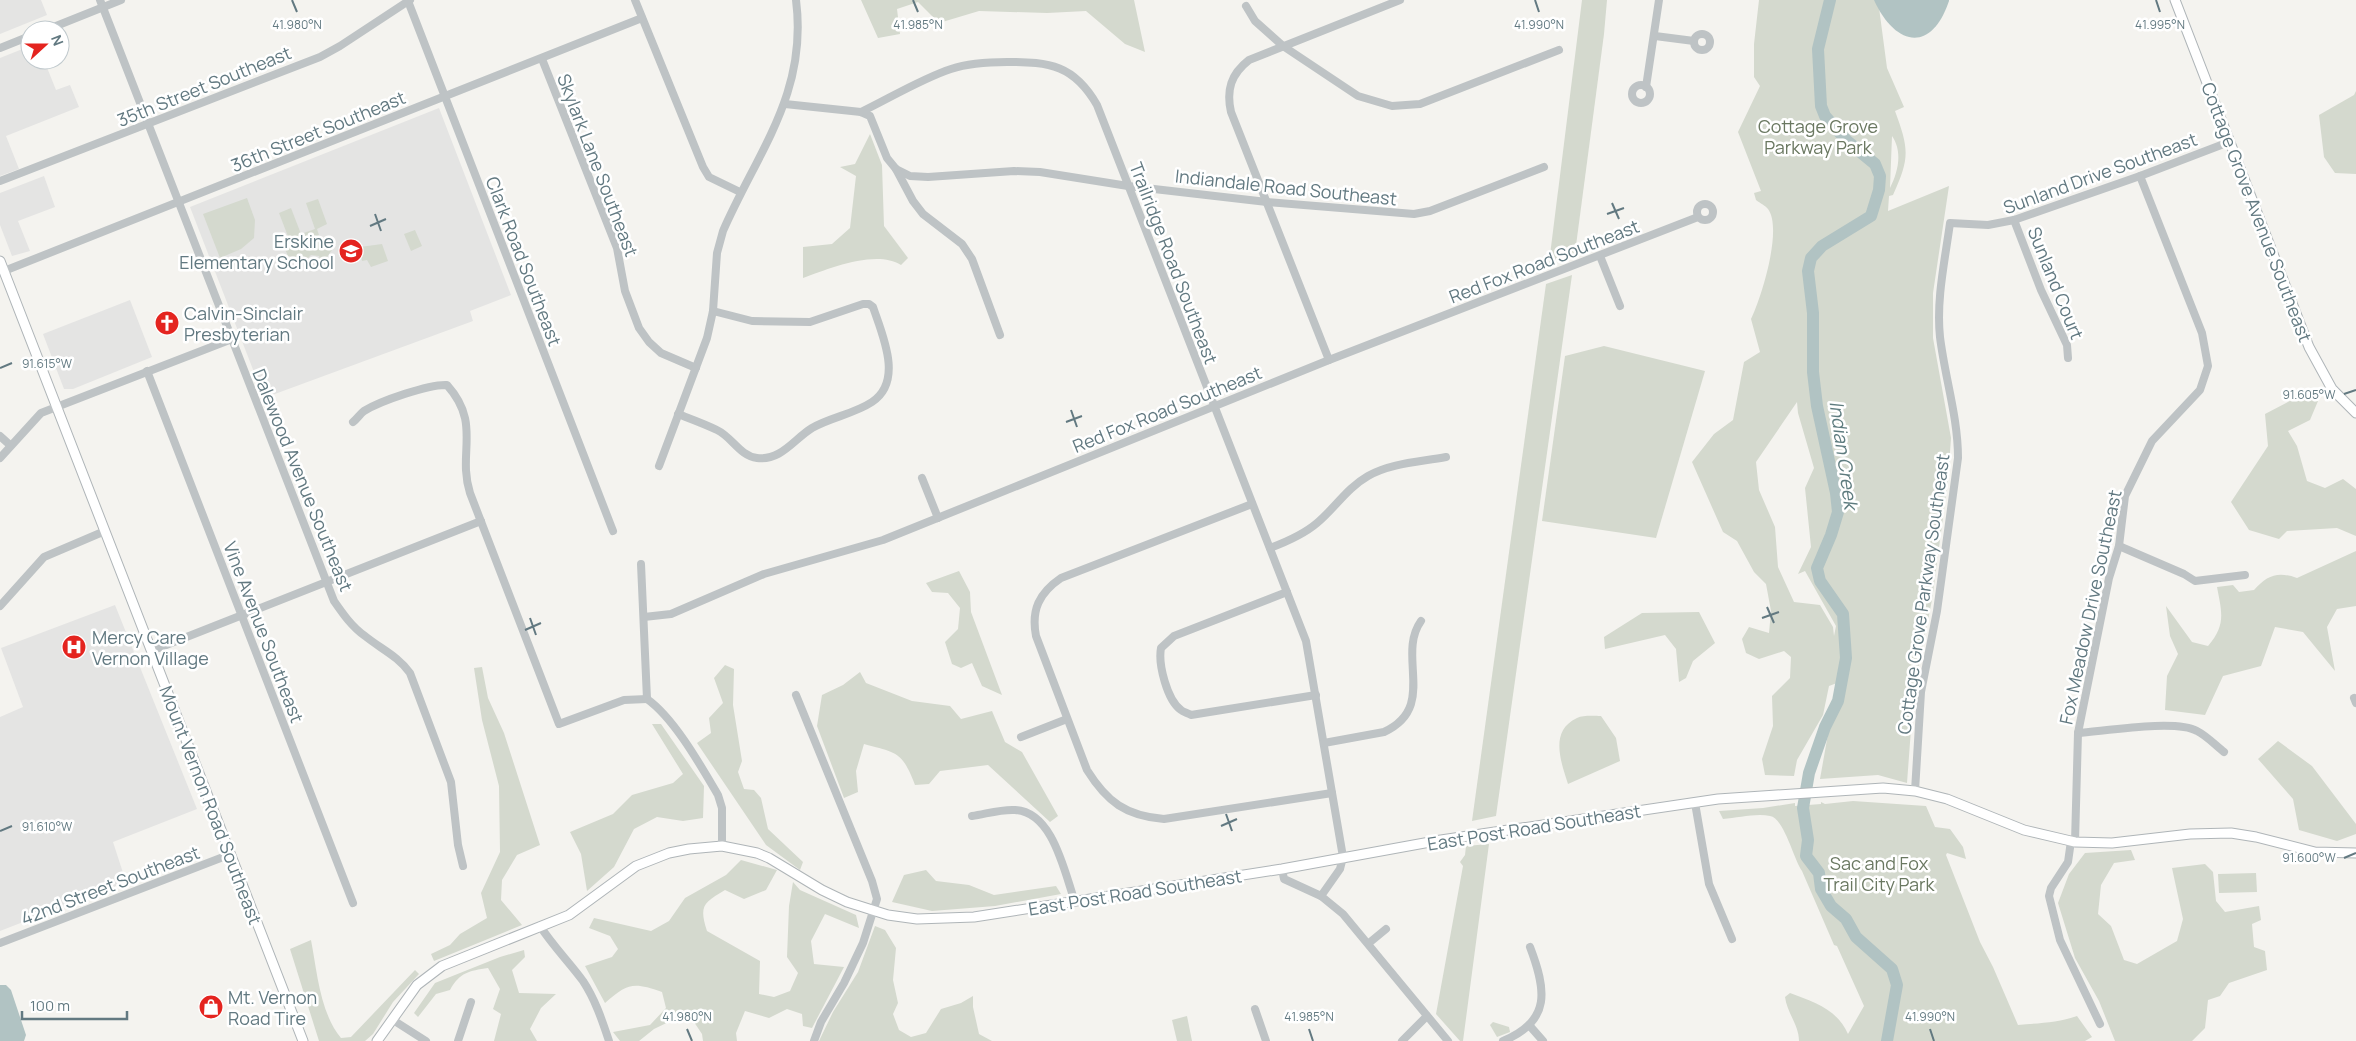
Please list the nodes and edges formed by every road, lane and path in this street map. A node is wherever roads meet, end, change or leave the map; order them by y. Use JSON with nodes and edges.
{"nodes":[{"id":1,"x":121,"y":0,"type":"edge"},
{"id":2,"x":409,"y":0,"type":"edge"},
{"id":3,"x":635,"y":0,"type":"edge"},
{"id":4,"x":796,"y":0,"type":"edge"},
{"id":5,"x":1400,"y":0,"type":"edge"},
{"id":6,"x":1659,"y":0,"type":"edge"},
{"id":7,"x":2175,"y":0,"type":"edge"},
{"id":8,"x":101,"y":4,"type":"edge"},
{"id":9,"x":1246,"y":6,"type":"dead end"},
{"id":10,"x":642,"y":18,"type":"junction"},
{"id":11,"x":67,"y":20,"type":"edge"},
{"id":12,"x":1655,"y":36,"type":"junction"},
{"id":13,"x":20,"y":40,"type":"edge"},
{"id":14,"x":1694,"y":41,"type":"dead end"},
{"id":15,"x":1283,"y":46,"type":"junction"},
{"id":16,"x":0,"y":48,"type":"edge"},
{"id":17,"x":1559,"y":50,"type":"dead end"},
{"id":18,"x":542,"y":59,"type":"junction"},
{"id":19,"x":1646,"y":87,"type":"dead end"},
{"id":20,"x":443,"y":97,"type":"junction"},
{"id":21,"x":785,"y":104,"type":"junction"},
{"id":22,"x":862,"y":112,"type":"junction"},
{"id":23,"x":148,"y":125,"type":"junction"},
{"id":24,"x":2230,"y":142,"type":"junction"},
{"id":25,"x":1544,"y":167,"type":"dead end"},
{"id":26,"x":896,"y":168,"type":"junction"},
{"id":27,"x":2140,"y":176,"type":"junction"},
{"id":28,"x":0,"y":181,"type":"edge"},
{"id":29,"x":1128,"y":186,"type":"junction"},
{"id":30,"x":740,"y":192,"type":"junction"},
{"id":31,"x":178,"y":202,"type":"junction"},
{"id":32,"x":1267,"y":202,"type":"junction"},
{"id":33,"x":1698,"y":217,"type":"dead end"},
{"id":34,"x":2014,"y":220,"type":"junction"},
{"id":35,"x":1950,"y":223,"type":"joint"},
{"id":36,"x":1600,"y":256,"type":"junction"},
{"id":37,"x":0,"y":261,"type":"edge"},
{"id":38,"x":4,"y":271,"type":"junction"},
{"id":39,"x":1620,"y":306,"type":"dead end"},
{"id":40,"x":713,"y":311,"type":"junction"},
{"id":41,"x":1000,"y":335,"type":"dead end"},
{"id":42,"x":232,"y":339,"type":"junction"},
{"id":43,"x":2068,"y":358,"type":"dead end"},
{"id":44,"x":1328,"y":360,"type":"junction"},
{"id":45,"x":696,"y":368,"type":"junction"},
{"id":46,"x":147,"y":371,"type":"junction"},
{"id":47,"x":1214,"y":406,"type":"junction"},
{"id":48,"x":56,"y":407,"type":"junction"},
{"id":49,"x":2356,"y":413,"type":"edge"},
{"id":50,"x":678,"y":414,"type":"junction"},
{"id":51,"x":353,"y":422,"type":"dead end"},
{"id":52,"x":0,"y":436,"type":"edge"},
{"id":53,"x":10,"y":445,"type":"junction"},
{"id":54,"x":1446,"y":457,"type":"dead end"},
{"id":55,"x":0,"y":458,"type":"edge"},
{"id":56,"x":659,"y":466,"type":"dead end"},
{"id":57,"x":922,"y":478,"type":"dead end"},
{"id":58,"x":1252,"y":504,"type":"junction"},
{"id":59,"x":938,"y":518,"type":"junction"},
{"id":60,"x":481,"y":521,"type":"junction"},
{"id":61,"x":105,"y":531,"type":"junction"},
{"id":62,"x":613,"y":531,"type":"dead end"},
{"id":63,"x":2119,"y":546,"type":"junction"},
{"id":64,"x":1270,"y":548,"type":"junction"},
{"id":65,"x":641,"y":564,"type":"dead end"},
{"id":66,"x":2245,"y":575,"type":"dead end"},
{"id":67,"x":326,"y":582,"type":"junction"},
{"id":68,"x":1287,"y":592,"type":"junction"},
{"id":69,"x":0,"y":606,"type":"edge"},
{"id":70,"x":241,"y":615,"type":"junction"},
{"id":71,"x":644,"y":617,"type":"junction"},
{"id":72,"x":1421,"y":621,"type":"dead end"},
{"id":73,"x":151,"y":652,"type":"junction"},
{"id":74,"x":796,"y":695,"type":"dead end"},
{"id":75,"x":1316,"y":695,"type":"junction"},
{"id":76,"x":647,"y":699,"type":"junction"},
{"id":77,"x":1067,"y":719,"type":"junction"},
{"id":78,"x":2078,"y":733,"type":"junction"},
{"id":79,"x":1021,"y":737,"type":"dead end"},
{"id":80,"x":1324,"y":743,"type":"junction"},
{"id":81,"x":2224,"y":752,"type":"dead end"},
{"id":82,"x":1915,"y":791,"type":"junction"},
{"id":83,"x":1332,"y":793,"type":"junction"},
{"id":84,"x":1695,"y":803,"type":"junction"},
{"id":85,"x":972,"y":816,"type":"dead end"},
{"id":86,"x":2073,"y":842,"type":"junction"},
{"id":87,"x":722,"y":846,"type":"junction"},
{"id":88,"x":231,"y":854,"type":"junction"},
{"id":89,"x":2356,"y":854,"type":"edge"},
{"id":90,"x":1343,"y":857,"type":"junction"},
{"id":91,"x":464,"y":866,"type":"dead end"},
{"id":92,"x":1282,"y":869,"type":"junction"},
{"id":93,"x":1321,"y":896,"type":"junction"},
{"id":94,"x":1075,"y":902,"type":"junction"},
{"id":95,"x":353,"y":903,"type":"dead end"},
{"id":96,"x":873,"y":910,"type":"junction"},
{"id":97,"x":540,"y":926,"type":"junction"},
{"id":98,"x":1386,"y":929,"type":"dead end"},
{"id":99,"x":1732,"y":939,"type":"dead end"},
{"id":100,"x":0,"y":943,"type":"edge"},
{"id":101,"x":1369,"y":943,"type":"junction"},
{"id":102,"x":1530,"y":947,"type":"dead end"},
{"id":103,"x":471,"y":1002,"type":"dead end"},
{"id":104,"x":1255,"y":1009,"type":"dead end"},
{"id":105,"x":1427,"y":1016,"type":"junction"},
{"id":106,"x":392,"y":1020,"type":"junction"},
{"id":107,"x":2100,"y":1024,"type":"dead end"},
{"id":108,"x":1529,"y":1025,"type":"junction"},
{"id":109,"x":303,"y":1041,"type":"edge"},
{"id":110,"x":377,"y":1041,"type":"edge"},
{"id":111,"x":426,"y":1041,"type":"edge"},
{"id":112,"x":458,"y":1041,"type":"edge"},
{"id":113,"x":609,"y":1041,"type":"edge"},
{"id":114,"x":814,"y":1041,"type":"edge"},
{"id":115,"x":1266,"y":1041,"type":"edge"},
{"id":116,"x":1402,"y":1041,"type":"edge"},
{"id":117,"x":1448,"y":1041,"type":"edge"},
{"id":118,"x":1503,"y":1041,"type":"edge"},
{"id":119,"x":1543,"y":1041,"type":"edge"}],
"edges":[{"from":1,"to":8,"type":"street"},
{"from":2,"to":20,"type":"street","name":"Clark Road Southeast"},
{"from":2,"to":23,"type":"street","name":"35th Street Southeast"},
{"from":3,"to":10,"type":"street"},
{"from":4,"to":21,"type":"street"},
{"from":5,"to":15,"type":"street"},
{"from":6,"to":12,"type":"street"},
{"from":7,"to":24,"type":"main road","name":"Cottage Grove Avenue Southeast"},
{"from":8,"to":11,"type":"street"},
{"from":8,"to":23,"type":"street","name":"Dalewood Avenue Southeast"},
{"from":9,"to":15,"type":"street"},
{"from":10,"to":18,"type":"street","name":"36th Street Southeast"},
{"from":10,"to":30,"type":"street"},
{"from":12,"to":14,"type":"street"},
{"from":12,"to":19,"type":"street"},
{"from":13,"to":16,"type":"street"},
{"from":15,"to":17,"type":"street"},
{"from":15,"to":32,"type":"street"},
{"from":18,"to":20,"type":"street","name":"36th Street Southeast"},
{"from":18,"to":45,"type":"street","name":"Skylark Lane Southeast"},
{"from":20,"to":31,"type":"street","name":"36th Street Southeast"},
{"from":20,"to":62,"type":"street","name":"Clark Road Southeast"},
{"from":21,"to":22,"type":"street"},
{"from":21,"to":30,"type":"street"},
{"from":22,"to":26,"type":"street"},
{"from":22,"to":29,"type":"street","name":"Trailridge Road Southeast"},
{"from":23,"to":28,"type":"street","name":"35th Street Southeast"},
{"from":23,"to":31,"type":"street","name":"Dalewood Avenue Southeast"},
{"from":24,"to":27,"type":"street","name":"Sunland Drive Southeast"},
{"from":24,"to":49,"type":"main road","name":"Cottage Grove Avenue Southeast"},
{"from":25,"to":32,"type":"street","name":"Indiandale Road Southeast"},
{"from":26,"to":29,"type":"street","name":"Indiandale Road Southeast"},
{"from":26,"to":41,"type":"street"},
{"from":27,"to":34,"type":"street","name":"Sunland Drive Southeast"},
{"from":27,"to":63,"type":"street","name":"Fox Meadow Drive Southeast"},
{"from":29,"to":32,"type":"street","name":"Indiandale Road Southeast"},
{"from":29,"to":47,"type":"street","name":"Trailridge Road Southeast"},
{"from":30,"to":40,"type":"street"},
{"from":31,"to":38,"type":"street","name":"36th Street Southeast"},
{"from":31,"to":42,"type":"street","name":"Dalewood Avenue Southeast"},
{"from":32,"to":44,"type":"street"},
{"from":33,"to":36,"type":"street","name":"Red Fox Road Southeast"},
{"from":34,"to":35,"type":"street","name":"Sunland Drive Southeast"},
{"from":34,"to":43,"type":"street","name":"Sunland Court"},
{"from":35,"to":82,"type":"street","name":"Cottage Grove Parkway Southeast"},
{"from":36,"to":39,"type":"street"},
{"from":36,"to":44,"type":"street","name":"Red Fox Road Southeast"},
{"from":37,"to":38,"type":"main road","name":"Mount Vernon Road Southeast"},
{"from":38,"to":48,"type":"main road","name":"Mount Vernon Road Southeast"},
{"from":40,"to":45,"type":"street"},
{"from":40,"to":50,"type":"street"},
{"from":42,"to":46,"type":"street"},
{"from":42,"to":67,"type":"street","name":"Dalewood Avenue Southeast"},
{"from":44,"to":47,"type":"street","name":"Red Fox Road Southeast"},
{"from":45,"to":50,"type":"street"},
{"from":46,"to":48,"type":"street"},
{"from":46,"to":70,"type":"street","name":"Vine Avenue Southeast"},
{"from":47,"to":58,"type":"street","name":"Trailridge Road Southeast"},
{"from":47,"to":59,"type":"street","name":"Red Fox Road Southeast"},
{"from":48,"to":53,"type":"street"},
{"from":48,"to":61,"type":"main road","name":"Mount Vernon Road Southeast"},
{"from":50,"to":56,"type":"street"},
{"from":51,"to":60,"type":"street"},
{"from":52,"to":53,"type":"street"},
{"from":53,"to":55,"type":"street"},
{"from":54,"to":64,"type":"street"},
{"from":57,"to":59,"type":"street"},
{"from":58,"to":64,"type":"street","name":"Trailridge Road Southeast"},
{"from":58,"to":77,"type":"street"},
{"from":59,"to":71,"type":"street","name":"Red Fox Road Southeast"},
{"from":60,"to":67,"type":"street"},
{"from":60,"to":76,"type":"street"},
{"from":61,"to":69,"type":"street"},
{"from":61,"to":73,"type":"main road","name":"Mount Vernon Road Southeast"},
{"from":63,"to":66,"type":"street"},
{"from":63,"to":78,"type":"street","name":"Fox Meadow Drive Southeast"},
{"from":64,"to":68,"type":"street","name":"Trailridge Road Southeast"},
{"from":65,"to":71,"type":"street"},
{"from":67,"to":70,"type":"street"},
{"from":67,"to":91,"type":"street","name":"Dalewood Avenue Southeast"},
{"from":68,"to":75,"type":"street","name":"Trailridge Road Southeast"},
{"from":68,"to":75,"type":"street"},
{"from":70,"to":73,"type":"street"},
{"from":70,"to":95,"type":"street","name":"Vine Avenue Southeast"},
{"from":71,"to":76,"type":"street"},
{"from":72,"to":80,"type":"street"},
{"from":73,"to":88,"type":"main road","name":"Mount Vernon Road Southeast"},
{"from":74,"to":96,"type":"street"},
{"from":75,"to":80,"type":"street","name":"Trailridge Road Southeast"},
{"from":76,"to":87,"type":"street"},
{"from":77,"to":79,"type":"street"},
{"from":77,"to":83,"type":"street"},
{"from":78,"to":81,"type":"street"},
{"from":78,"to":86,"type":"street","name":"Fox Meadow Drive Southeast"},
{"from":80,"to":83,"type":"street","name":"Trailridge Road Southeast"},
{"from":82,"to":84,"type":"main road","name":"East Post Road Southeast"},
{"from":82,"to":86,"type":"main road","name":"East Post Road Southeast"},
{"from":83,"to":90,"type":"street","name":"Trailridge Road Southeast"},
{"from":84,"to":90,"type":"main road","name":"East Post Road Southeast"},
{"from":84,"to":99,"type":"street"},
{"from":85,"to":94,"type":"street"},
{"from":86,"to":89,"type":"main road","name":"East Post Road Southeast"},
{"from":86,"to":107,"type":"street","name":"Fox Meadow Drive Southeast"},
{"from":87,"to":96,"type":"main road","name":"East Post Road Southeast"},
{"from":87,"to":97,"type":"main road","name":"East Post Road Southeast"},
{"from":88,"to":100,"type":"street","name":"42nd Street Southeast"},
{"from":88,"to":109,"type":"main road","name":"Mount Vernon Road Southeast"},
{"from":90,"to":92,"type":"main road","name":"East Post Road Southeast"},
{"from":90,"to":93,"type":"street"},
{"from":92,"to":93,"type":"street"},
{"from":92,"to":94,"type":"main road","name":"East Post Road Southeast"},
{"from":93,"to":101,"type":"street"},
{"from":94,"to":96,"type":"main road","name":"East Post Road Southeast"},
{"from":96,"to":114,"type":"street"},
{"from":97,"to":106,"type":"main road","name":"East Post Road Southeast"},
{"from":97,"to":113,"type":"street"},
{"from":98,"to":101,"type":"street"},
{"from":101,"to":105,"type":"street"},
{"from":102,"to":108,"type":"street"},
{"from":103,"to":112,"type":"street"},
{"from":104,"to":115,"type":"street"},
{"from":105,"to":116,"type":"street"},
{"from":105,"to":117,"type":"street"},
{"from":106,"to":110,"type":"main road","name":"East Post Road Southeast"},
{"from":106,"to":111,"type":"street"},
{"from":108,"to":118,"type":"street"},
{"from":108,"to":119,"type":"street"}]}
